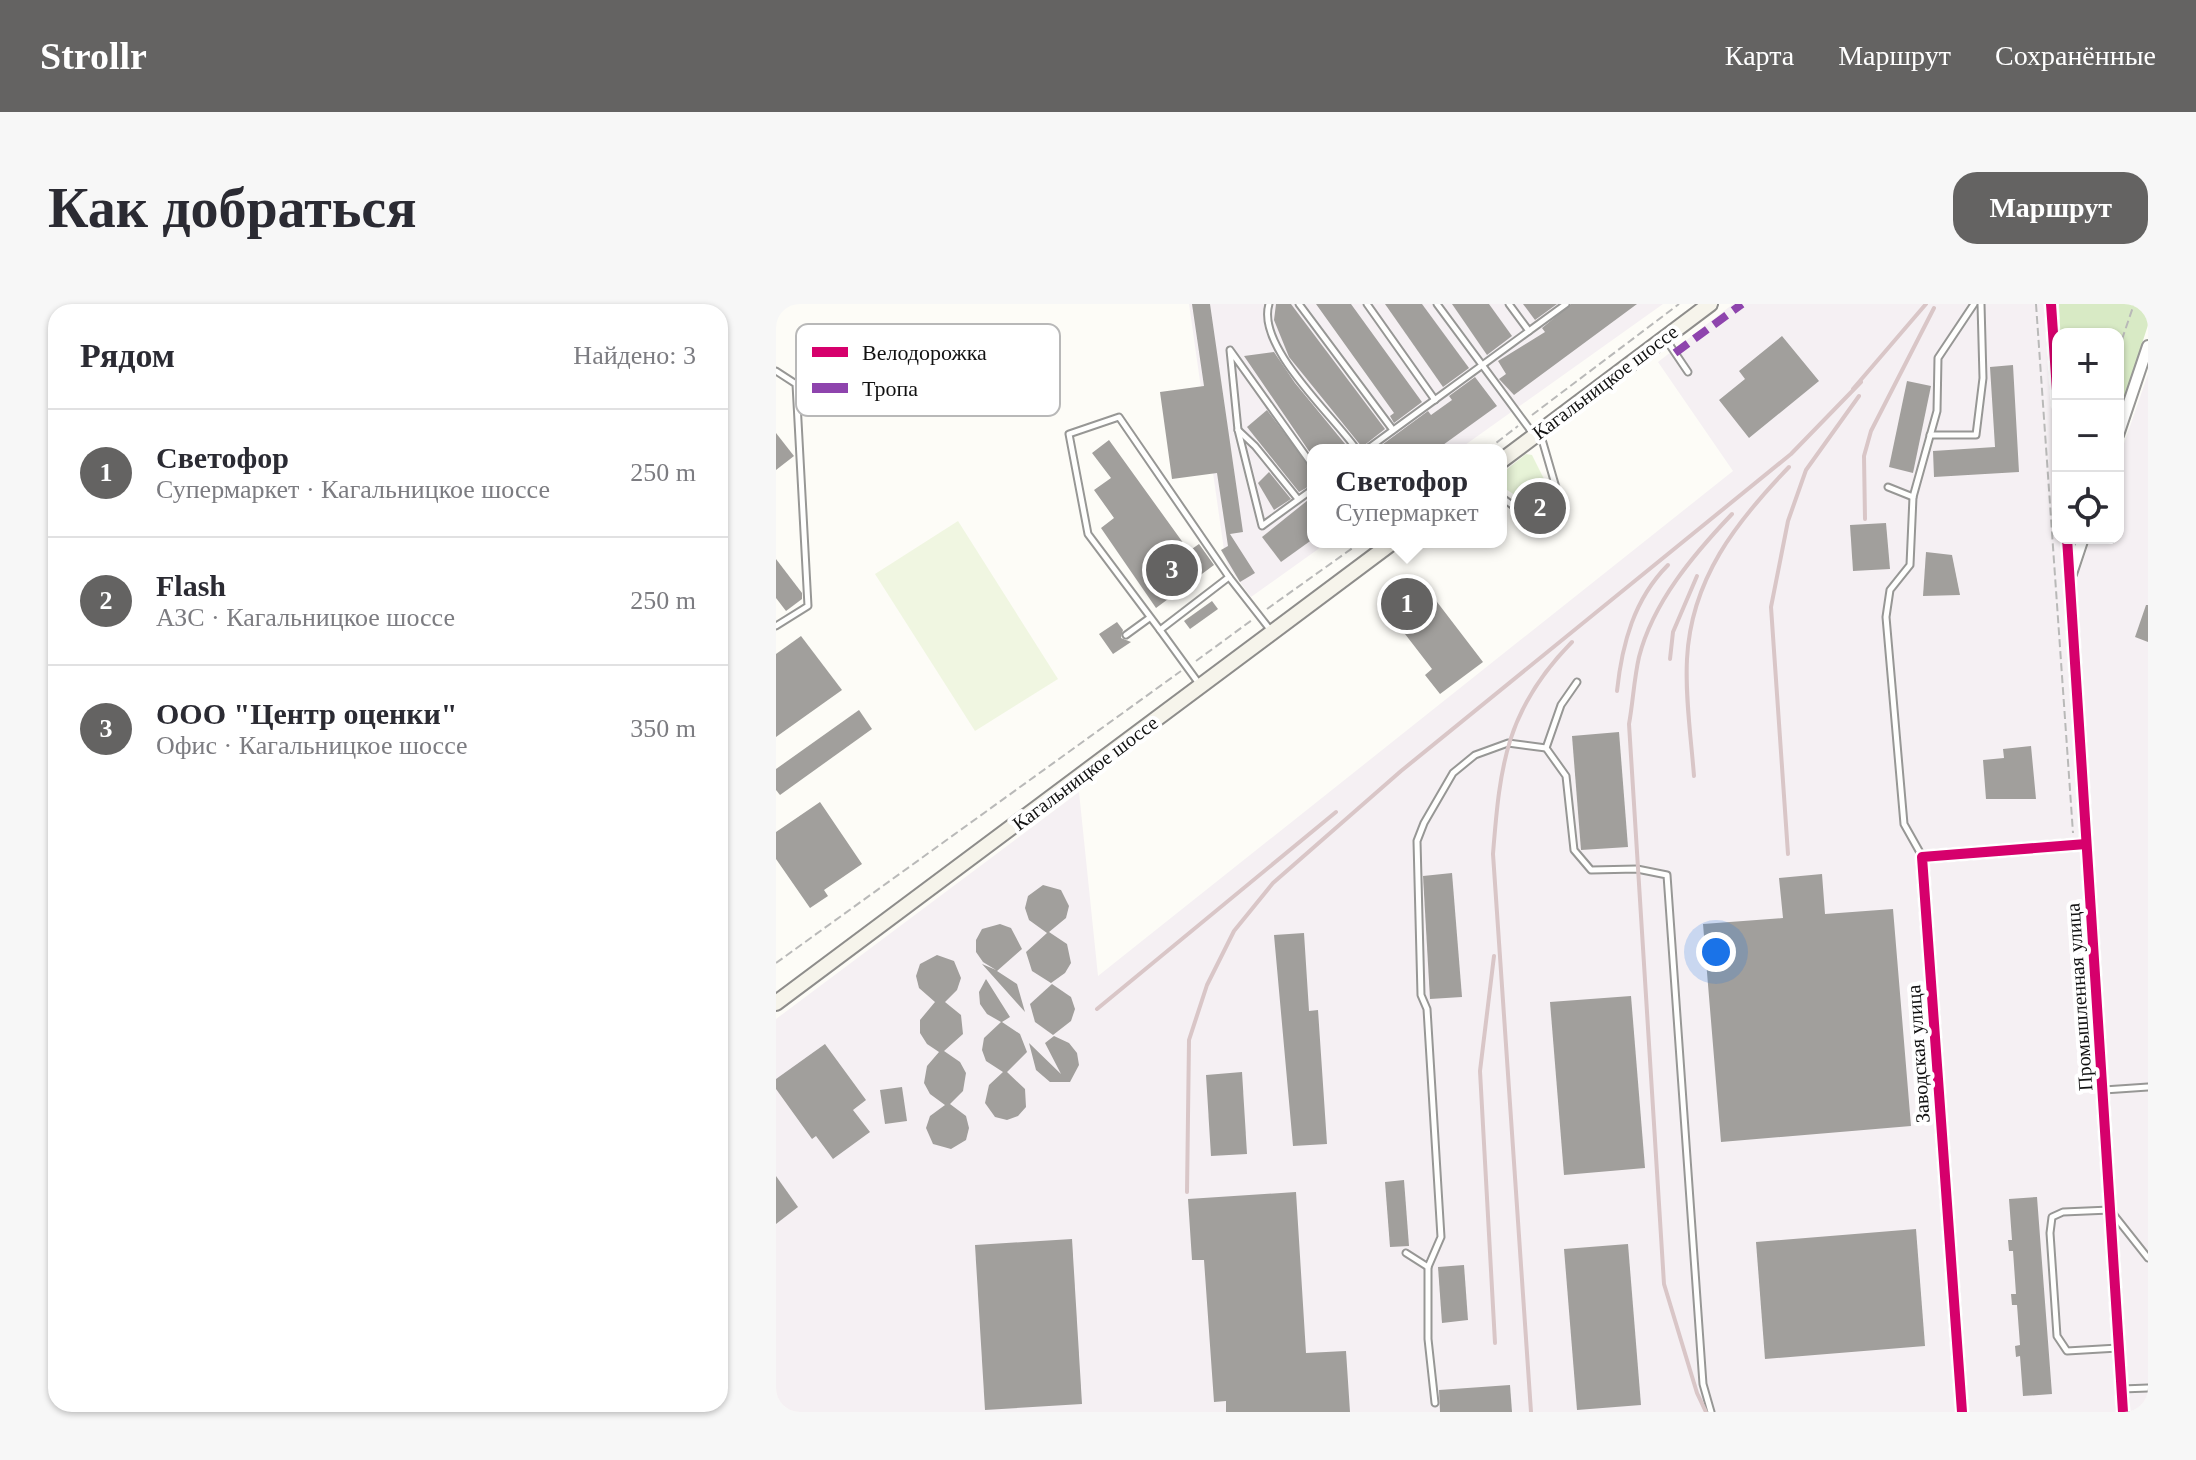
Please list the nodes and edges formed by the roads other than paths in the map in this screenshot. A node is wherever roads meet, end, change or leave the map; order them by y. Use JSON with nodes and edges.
{"nodes":[{"id":1,"x":1269,"y":304,"type":"edge"},
{"id":2,"x":1299,"y":304,"type":"edge"},
{"id":3,"x":1367,"y":304,"type":"edge"},
{"id":4,"x":1437,"y":304,"type":"edge"},
{"id":5,"x":1509,"y":304,"type":"edge"},
{"id":6,"x":1566,"y":304,"type":"edge"},
{"id":7,"x":1710,"y":304,"type":"edge"},
{"id":8,"x":1974,"y":304,"type":"edge"},
{"id":9,"x":1981,"y":304,"type":"edge"},
{"id":10,"x":2051,"y":304,"type":"edge"},
{"id":11,"x":1529,"y":331,"type":"junction"},
{"id":12,"x":1665,"y":338,"type":"junction"},
{"id":13,"x":2148,"y":346,"type":"edge"},
{"id":14,"x":1481,"y":366,"type":"junction"},
{"id":15,"x":776,"y":371,"type":"edge"},
{"id":16,"x":1688,"y":372,"type":"dead end"},
{"id":17,"x":796,"y":384,"type":"edge"},
{"id":18,"x":1435,"y":400,"type":"junction"},
{"id":19,"x":2058,"y":400,"type":"edge"},
{"id":20,"x":798,"y":416,"type":"edge"},
{"id":21,"x":2124,"y":417,"type":"edge"},
{"id":22,"x":1238,"y":430,"type":"junction"},
{"id":23,"x":1393,"y":430,"type":"junction"},
{"id":24,"x":1537,"y":434,"type":"junction"},
{"id":25,"x":1930,"y":435,"type":"junction"},
{"id":26,"x":1352,"y":444,"type":"edge"},
{"id":27,"x":1374,"y":444,"type":"edge"},
{"id":28,"x":1507,"y":456,"type":"edge"},
{"id":29,"x":1307,"y":458,"type":"edge"},
{"id":30,"x":1888,"y":487,"type":"dead end"},
{"id":31,"x":1307,"y":493,"type":"edge"},
{"id":32,"x":1913,"y":497,"type":"junction"},
{"id":33,"x":1298,"y":499,"type":"junction"},
{"id":34,"x":1507,"y":501,"type":"edge"},
{"id":35,"x":2067,"y":544,"type":"edge"},
{"id":36,"x":2081,"y":544,"type":"edge"},
{"id":37,"x":1385,"y":548,"type":"edge"},
{"id":38,"x":1229,"y":577,"type":"junction"},
{"id":39,"x":2069,"y":580,"type":"junction"},
{"id":40,"x":1148,"y":619,"type":"junction"},
{"id":41,"x":776,"y":626,"type":"edge"},
{"id":42,"x":1160,"y":630,"type":"junction"},
{"id":43,"x":1272,"y":633,"type":"junction"},
{"id":44,"x":1126,"y":635,"type":"dead end"},
{"id":45,"x":1577,"y":682,"type":"dead end"},
{"id":46,"x":1201,"y":686,"type":"junction"},
{"id":47,"x":1546,"y":748,"type":"junction"},
{"id":48,"x":2086,"y":844,"type":"junction"},
{"id":49,"x":1922,"y":857,"type":"junction"},
{"id":50,"x":776,"y":1003,"type":"edge"},
{"id":51,"x":2148,"y":1087,"type":"edge"},
{"id":52,"x":2104,"y":1090,"type":"junction"},
{"id":53,"x":2110,"y":1210,"type":"junction"},
{"id":54,"x":1406,"y":1253,"type":"dead end"},
{"id":55,"x":2148,"y":1258,"type":"edge"},
{"id":56,"x":1428,"y":1267,"type":"junction"},
{"id":57,"x":2119,"y":1348,"type":"junction"},
{"id":58,"x":2148,"y":1388,"type":"edge"},
{"id":59,"x":2122,"y":1389,"type":"junction"},
{"id":60,"x":1435,"y":1403,"type":"dead end"},
{"id":61,"x":1711,"y":1412,"type":"edge"},
{"id":62,"x":1962,"y":1412,"type":"edge"},
{"id":63,"x":2123,"y":1412,"type":"edge"}],
"edges":[{"from":1,"to":26,"type":"lane"},
{"from":2,"to":23,"type":"lane"},
{"from":3,"to":18,"type":"lane"},
{"from":4,"to":14,"type":"lane"},
{"from":5,"to":11,"type":"lane"},
{"from":6,"to":11,"type":"lane"},
{"from":7,"to":12,"type":"main road","name":"Кагальницкое шоссе"},
{"from":8,"to":25,"type":"lane"},
{"from":9,"to":25,"type":"lane"},
{"from":10,"to":19,"type":"street"},
{"from":11,"to":14,"type":"lane"},
{"from":12,"to":16,"type":"lane"},
{"from":12,"to":24,"type":"main road","name":"Кагальницкое шоссе"},
{"from":13,"to":21,"type":"street"},
{"from":14,"to":18,"type":"lane"},
{"from":14,"to":24,"type":"lane"},
{"from":15,"to":17,"type":"lane"},
{"from":18,"to":23,"type":"lane"},
{"from":20,"to":41,"type":"lane"},
{"from":22,"to":29,"type":"lane"},
{"from":22,"to":33,"type":"lane"},
{"from":22,"to":33,"type":"lane"},
{"from":23,"to":27,"type":"lane"},
{"from":24,"to":28,"type":"main road","name":"Кагальницкое шоссе"},
{"from":24,"to":34,"type":"lane"},
{"from":25,"to":32,"type":"lane"},
{"from":30,"to":32,"type":"lane"},
{"from":31,"to":33,"type":"lane"},
{"from":32,"to":49,"type":"lane"},
{"from":35,"to":39,"type":"street","name":"Промышленная улица"},
{"from":36,"to":39,"type":"street","name":"Промышленная улица"},
{"from":37,"to":43,"type":"main road","name":"Кагальницкое шоссе"},
{"from":38,"to":40,"type":"lane"},
{"from":38,"to":42,"type":"lane"},
{"from":38,"to":43,"type":"lane"},
{"from":39,"to":48,"type":"street","name":"Промышленная улица"},
{"from":40,"to":42,"type":"lane"},
{"from":40,"to":44,"type":"lane"},
{"from":42,"to":46,"type":"lane"},
{"from":43,"to":46,"type":"main road","name":"Кагальницкое шоссе"},
{"from":45,"to":47,"type":"lane"},
{"from":46,"to":50,"type":"main road","name":"Кагальницкое шоссе"},
{"from":47,"to":56,"type":"lane"},
{"from":47,"to":61,"type":"lane"},
{"from":48,"to":49,"type":"street"},
{"from":48,"to":52,"type":"street","name":"Промышленная улица"},
{"from":49,"to":62,"type":"street","name":"Заводская улица"},
{"from":51,"to":52,"type":"lane"},
{"from":52,"to":53,"type":"street","name":"Промышленная улица"},
{"from":53,"to":55,"type":"lane"},
{"from":53,"to":57,"type":"street","name":"Промышленная улица"},
{"from":53,"to":57,"type":"lane"},
{"from":54,"to":56,"type":"lane"},
{"from":56,"to":60,"type":"lane"},
{"from":57,"to":59,"type":"street","name":"Промышленная улица"},
{"from":58,"to":59,"type":"lane"},
{"from":59,"to":63,"type":"street","name":"Промышленная улица"}]}
